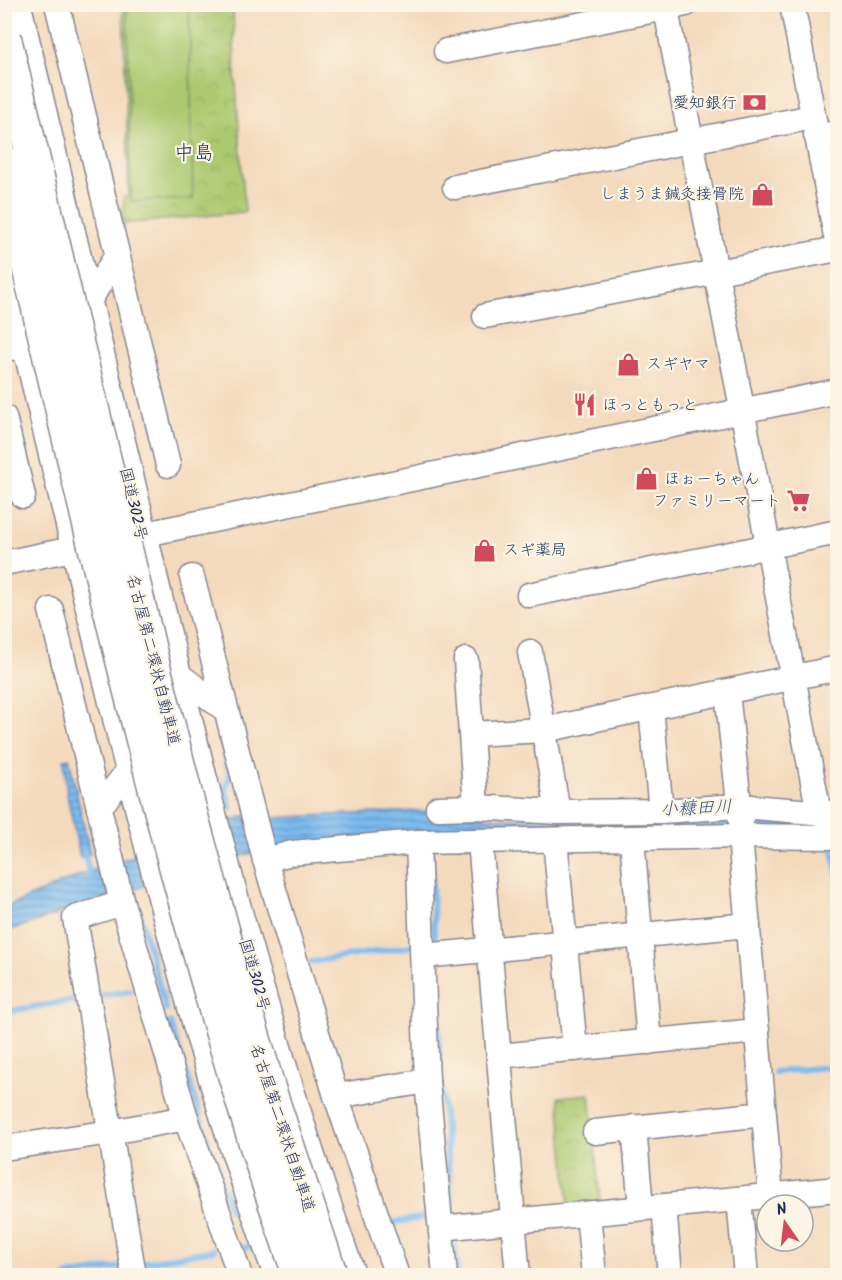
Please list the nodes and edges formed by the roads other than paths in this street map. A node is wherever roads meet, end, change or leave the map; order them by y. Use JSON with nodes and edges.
{"nodes":[{"id":1,"x":14,"y":4,"type":"edge"},
{"id":2,"x":57,"y":4,"type":"edge"},
{"id":3,"x":792,"y":4,"type":"edge"},
{"id":4,"x":672,"y":6,"type":"edge"},
{"id":5,"x":4,"y":36,"type":"edge"},
{"id":6,"x":447,"y":51,"type":"dead end"},
{"id":7,"x":822,"y":129,"type":"edge"},
{"id":8,"x":691,"y":141,"type":"junction"},
{"id":9,"x":4,"y":162,"type":"edge"},
{"id":10,"x":455,"y":187,"type":"dead end"},
{"id":11,"x":4,"y":241,"type":"edge"},
{"id":12,"x":837,"y":248,"type":"edge"},
{"id":13,"x":117,"y":255,"type":"junction"},
{"id":14,"x":716,"y":272,"type":"junction"},
{"id":15,"x":86,"y":306,"type":"junction"},
{"id":16,"x":485,"y":316,"type":"dead end"},
{"id":17,"x":17,"y":349,"type":"edge"},
{"id":18,"x":837,"y":391,"type":"edge"},
{"id":19,"x":742,"y":411,"type":"junction"},
{"id":20,"x":4,"y":417,"type":"edge"},
{"id":21,"x":168,"y":465,"type":"dead end"},
{"id":22,"x":23,"y":496,"type":"dead end"},
{"id":23,"x":837,"y":532,"type":"edge"},
{"id":24,"x":140,"y":535,"type":"junction"},
{"id":25,"x":768,"y":547,"type":"junction"},
{"id":26,"x":77,"y":548,"type":"junction"},
{"id":27,"x":4,"y":563,"type":"edge"},
{"id":28,"x":192,"y":577,"type":"dead end"},
{"id":29,"x":529,"y":595,"type":"dead end"},
{"id":30,"x":51,"y":610,"type":"dead end"},
{"id":31,"x":530,"y":652,"type":"dead end"},
{"id":32,"x":466,"y":660,"type":"dead end"},
{"id":33,"x":837,"y":668,"type":"edge"},
{"id":34,"x":172,"y":670,"type":"junction"},
{"id":35,"x":793,"y":678,"type":"junction"},
{"id":36,"x":727,"y":692,"type":"junction"},
{"id":37,"x":651,"y":708,"type":"junction"},
{"id":38,"x":226,"y":710,"type":"junction"},
{"id":39,"x":544,"y":730,"type":"junction"},
{"id":40,"x":471,"y":734,"type":"junction"},
{"id":41,"x":131,"y":767,"type":"junction"},
{"id":42,"x":476,"y":807,"type":"junction"},
{"id":43,"x":99,"y":808,"type":"junction"},
{"id":44,"x":438,"y":808,"type":"dead end"},
{"id":45,"x":558,"y":812,"type":"junction"},
{"id":46,"x":661,"y":812,"type":"junction"},
{"id":47,"x":828,"y":814,"type":"edge"},
{"id":48,"x":741,"y":824,"type":"junction"},
{"id":49,"x":837,"y":837,"type":"edge"},
{"id":50,"x":632,"y":838,"type":"junction"},
{"id":51,"x":555,"y":840,"type":"junction"},
{"id":52,"x":480,"y":841,"type":"junction"},
{"id":53,"x":426,"y":842,"type":"junction"},
{"id":54,"x":264,"y":856,"type":"junction"},
{"id":55,"x":122,"y":903,"type":"junction"},
{"id":56,"x":748,"y":925,"type":"junction"},
{"id":57,"x":640,"y":936,"type":"junction"},
{"id":58,"x":565,"y":942,"type":"junction"},
{"id":59,"x":489,"y":950,"type":"junction"},
{"id":60,"x":432,"y":955,"type":"junction"},
{"id":61,"x":757,"y":1031,"type":"junction"},
{"id":62,"x":649,"y":1042,"type":"junction"},
{"id":63,"x":575,"y":1049,"type":"junction"},
{"id":64,"x":499,"y":1056,"type":"junction"},
{"id":65,"x":427,"y":1081,"type":"junction"},
{"id":66,"x":336,"y":1096,"type":"junction"},
{"id":67,"x":764,"y":1114,"type":"junction"},
{"id":68,"x":186,"y":1118,"type":"junction"},
{"id":69,"x":634,"y":1127,"type":"junction"},
{"id":70,"x":111,"y":1132,"type":"junction"},
{"id":71,"x":595,"y":1132,"type":"dead end"},
{"id":72,"x":4,"y":1148,"type":"edge"},
{"id":73,"x":837,"y":1189,"type":"edge"},
{"id":74,"x":771,"y":1193,"type":"edge"},
{"id":75,"x":799,"y":1193,"type":"edge"},
{"id":76,"x":755,"y":1198,"type":"edge"},
{"id":77,"x":739,"y":1199,"type":"junction"},
{"id":78,"x":653,"y":1208,"type":"junction"},
{"id":79,"x":588,"y":1214,"type":"junction"},
{"id":80,"x":513,"y":1221,"type":"junction"},
{"id":81,"x":450,"y":1228,"type":"junction"},
{"id":82,"x":134,"y":1275,"type":"edge"},
{"id":83,"x":240,"y":1275,"type":"edge"},
{"id":84,"x":281,"y":1275,"type":"edge"},
{"id":85,"x":300,"y":1275,"type":"edge"},
{"id":86,"x":331,"y":1275,"type":"edge"},
{"id":87,"x":349,"y":1275,"type":"edge"},
{"id":88,"x":397,"y":1275,"type":"edge"},
{"id":89,"x":445,"y":1275,"type":"edge"},
{"id":90,"x":518,"y":1275,"type":"edge"},
{"id":91,"x":594,"y":1275,"type":"edge"},
{"id":92,"x":670,"y":1275,"type":"edge"},
{"id":93,"x":747,"y":1275,"type":"edge"}],
"edges":[{"from":1,"to":15,"type":"highway","name":"国道302号"},
{"from":2,"to":13,"type":"street"},
{"from":3,"to":7,"type":"street"},
{"from":4,"to":6,"type":"street"},
{"from":4,"to":8,"type":"street"},
{"from":5,"to":86,"type":"highway","name":"名古屋第二環状自動車道","bridge":true},
{"from":7,"to":8,"type":"street"},
{"from":7,"to":12,"type":"street"},
{"from":8,"to":10,"type":"street"},
{"from":8,"to":14,"type":"street"},
{"from":9,"to":85,"type":"highway","name":"名古屋第二環状自動車道","bridge":true},
{"from":11,"to":17,"type":"highway"},
{"from":12,"to":14,"type":"street"},
{"from":13,"to":15,"type":"street"},
{"from":13,"to":21,"type":"street"},
{"from":14,"to":16,"type":"street"},
{"from":14,"to":19,"type":"street"},
{"from":15,"to":24,"type":"highway","name":"国道302号"},
{"from":17,"to":26,"type":"highway"},
{"from":18,"to":19,"type":"street"},
{"from":19,"to":24,"type":"street"},
{"from":19,"to":25,"type":"street"},
{"from":20,"to":22,"type":"street"},
{"from":23,"to":25,"type":"street"},
{"from":24,"to":26,"type":"street"},
{"from":24,"to":34,"type":"highway","name":"国道302号"},
{"from":25,"to":29,"type":"street"},
{"from":25,"to":35,"type":"street"},
{"from":26,"to":27,"type":"street"},
{"from":26,"to":41,"type":"highway"},
{"from":28,"to":38,"type":"street"},
{"from":30,"to":43,"type":"street"},
{"from":31,"to":39,"type":"street"},
{"from":32,"to":40,"type":"street"},
{"from":33,"to":35,"type":"street"},
{"from":34,"to":38,"type":"street"},
{"from":34,"to":87,"type":"highway","name":"国道302号"},
{"from":35,"to":36,"type":"street"},
{"from":35,"to":47,"type":"street"},
{"from":36,"to":37,"type":"street"},
{"from":36,"to":48,"type":"street"},
{"from":37,"to":39,"type":"street"},
{"from":37,"to":46,"type":"street"},
{"from":38,"to":54,"type":"street"},
{"from":39,"to":40,"type":"street"},
{"from":39,"to":45,"type":"street"},
{"from":40,"to":42,"type":"street"},
{"from":41,"to":43,"type":"street"},
{"from":41,"to":84,"type":"highway"},
{"from":42,"to":44,"type":"street"},
{"from":42,"to":45,"type":"street"},
{"from":43,"to":55,"type":"street"},
{"from":45,"to":46,"type":"street"},
{"from":46,"to":48,"type":"street"},
{"from":47,"to":48,"type":"street"},
{"from":48,"to":49,"type":"street"},
{"from":48,"to":50,"type":"street"},
{"from":48,"to":56,"type":"street"},
{"from":50,"to":51,"type":"street"},
{"from":50,"to":57,"type":"street"},
{"from":51,"to":52,"type":"street"},
{"from":51,"to":58,"type":"street"},
{"from":52,"to":53,"type":"street"},
{"from":52,"to":59,"type":"street"},
{"from":53,"to":54,"type":"street"},
{"from":53,"to":60,"type":"street"},
{"from":54,"to":66,"type":"street"},
{"from":55,"to":68,"type":"street"},
{"from":55,"to":70,"type":"street"},
{"from":56,"to":57,"type":"street"},
{"from":56,"to":61,"type":"street"},
{"from":57,"to":58,"type":"street"},
{"from":57,"to":62,"type":"street"},
{"from":58,"to":59,"type":"street"},
{"from":58,"to":63,"type":"street"},
{"from":59,"to":60,"type":"street"},
{"from":59,"to":64,"type":"street"},
{"from":60,"to":65,"type":"street"},
{"from":61,"to":62,"type":"street"},
{"from":61,"to":67,"type":"street"},
{"from":62,"to":63,"type":"street"},
{"from":63,"to":64,"type":"street"},
{"from":64,"to":80,"type":"street"},
{"from":65,"to":66,"type":"street"},
{"from":65,"to":81,"type":"street"},
{"from":66,"to":88,"type":"street"},
{"from":67,"to":69,"type":"street"},
{"from":67,"to":74,"type":"street"},
{"from":68,"to":70,"type":"street"},
{"from":68,"to":83,"type":"street"},
{"from":69,"to":71,"type":"street"},
{"from":69,"to":78,"type":"street"},
{"from":70,"to":72,"type":"street"},
{"from":70,"to":82,"type":"street"},
{"from":73,"to":75,"type":"street"},
{"from":76,"to":77,"type":"street"},
{"from":77,"to":78,"type":"street"},
{"from":77,"to":93,"type":"street"},
{"from":78,"to":79,"type":"street"},
{"from":78,"to":92,"type":"street"},
{"from":79,"to":80,"type":"street"},
{"from":79,"to":91,"type":"street"},
{"from":80,"to":81,"type":"street"},
{"from":80,"to":90,"type":"street"},
{"from":81,"to":89,"type":"street"}]}
